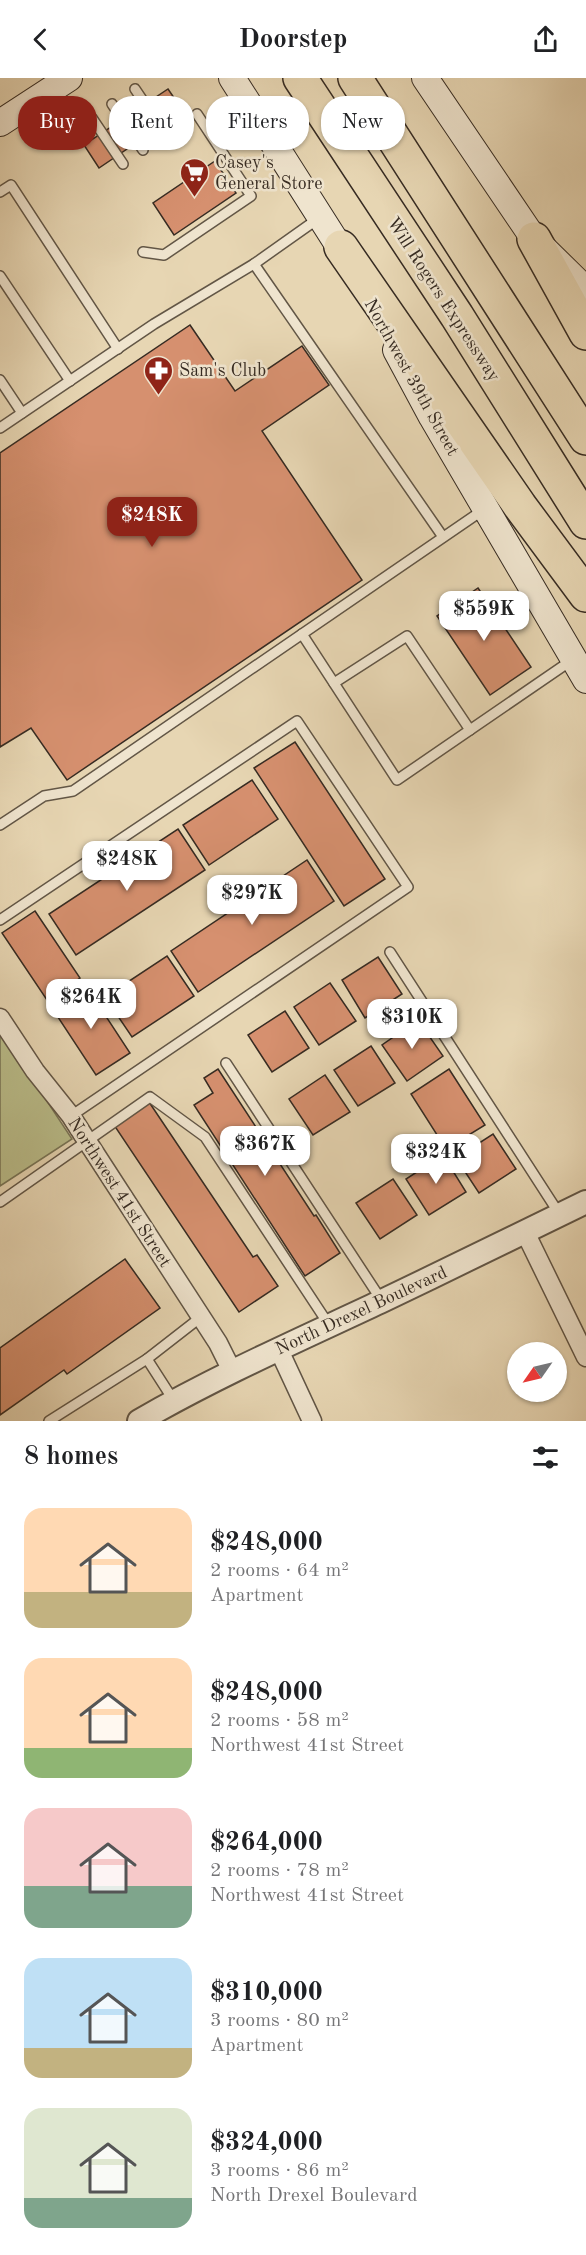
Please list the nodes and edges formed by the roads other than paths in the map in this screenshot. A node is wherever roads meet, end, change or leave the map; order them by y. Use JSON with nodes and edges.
{"nodes":[{"id":1,"x":69,"y":78,"type":"edge"},
{"id":2,"x":232,"y":78,"type":"edge"},
{"id":3,"x":300,"y":78,"type":"edge"},
{"id":4,"x":355,"y":78,"type":"edge"},
{"id":5,"x":425,"y":78,"type":"edge"},
{"id":6,"x":135,"y":89,"type":"dead end"},
{"id":7,"x":140,"y":96,"type":"edge"},
{"id":8,"x":197,"y":114,"type":"dead end"},
{"id":9,"x":0,"y":123,"type":"edge"},
{"id":10,"x":97,"y":125,"type":"edge"},
{"id":11,"x":123,"y":164,"type":"dead end"},
{"id":12,"x":0,"y":192,"type":"edge"},
{"id":13,"x":321,"y":216,"type":"junction"},
{"id":14,"x":534,"y":239,"type":"junction"},
{"id":15,"x":341,"y":247,"type":"junction"},
{"id":16,"x":143,"y":252,"type":"dead end"},
{"id":17,"x":254,"y":264,"type":"junction"},
{"id":18,"x":0,"y":276,"type":"edge"},
{"id":19,"x":586,"y":290,"type":"edge"},
{"id":20,"x":586,"y":333,"type":"edge"},
{"id":21,"x":118,"y":349,"type":"junction"},
{"id":22,"x":0,"y":380,"type":"edge"},
{"id":23,"x":70,"y":381,"type":"junction"},
{"id":24,"x":22,"y":413,"type":"junction"},
{"id":25,"x":0,"y":428,"type":"edge"},
{"id":26,"x":586,"y":438,"type":"edge"},
{"id":27,"x":486,"y":508,"type":"junction"},
{"id":28,"x":586,"y":522,"type":"edge"},
{"id":29,"x":443,"y":537,"type":"junction"},
{"id":30,"x":586,"y":595,"type":"edge"},
{"id":31,"x":302,"y":634,"type":"junction"},
{"id":32,"x":580,"y":669,"type":"edge"},
{"id":33,"x":334,"y":683,"type":"junction"},
{"id":34,"x":470,"y":730,"type":"junction"},
{"id":35,"x":0,"y":811,"type":"edge"},
{"id":36,"x":3,"y":823,"type":"edge"},
{"id":37,"x":0,"y":920,"type":"edge"},
{"id":38,"x":390,"y":951,"type":"dead end"},
{"id":39,"x":0,"y":1018,"type":"edge"},
{"id":40,"x":226,"y":1063,"type":"dead end"},
{"id":41,"x":71,"y":1116,"type":"junction"},
{"id":42,"x":87,"y":1141,"type":"junction"},
{"id":43,"x":0,"y":1202,"type":"edge"},
{"id":44,"x":586,"y":1202,"type":"edge"},
{"id":45,"x":560,"y":1215,"type":"junction"},
{"id":46,"x":525,"y":1232,"type":"junction"},
{"id":47,"x":382,"y":1301,"type":"junction"},
{"id":48,"x":201,"y":1317,"type":"junction"},
{"id":49,"x":329,"y":1325,"type":"junction"},
{"id":50,"x":278,"y":1348,"type":"junction"},
{"id":51,"x":586,"y":1357,"type":"edge"},
{"id":52,"x":147,"y":1359,"type":"junction"},
{"id":53,"x":232,"y":1371,"type":"junction"},
{"id":54,"x":174,"y":1401,"type":"junction"},
{"id":55,"x":50,"y":1421,"type":"edge"},
{"id":56,"x":139,"y":1421,"type":"edge"},
{"id":57,"x":312,"y":1421,"type":"edge"}],
"edges":[{"from":1,"to":9,"type":"main road"},
{"from":2,"to":13,"type":"main road","name":"Northwest 39th Street"},
{"from":3,"to":28,"type":"highway","name":"Will Rogers Expressway"},
{"from":4,"to":26,"type":"highway"},
{"from":5,"to":14,"type":"main road"},
{"from":6,"to":7,"type":"lane"},
{"from":8,"to":16,"type":"lane"},
{"from":10,"to":11,"type":"lane"},
{"from":12,"to":21,"type":"lane"},
{"from":13,"to":15,"type":"main road","name":"Northwest 39th Street"},
{"from":13,"to":17,"type":"lane"},
{"from":14,"to":19,"type":"main road"},
{"from":14,"to":20,"type":"highway"},
{"from":15,"to":27,"type":"main road","name":"Northwest 39th Street"},
{"from":15,"to":30,"type":"highway"},
{"from":17,"to":21,"type":"lane"},
{"from":17,"to":29,"type":"lane"},
{"from":18,"to":23,"type":"lane"},
{"from":21,"to":23,"type":"lane"},
{"from":22,"to":24,"type":"lane"},
{"from":23,"to":24,"type":"lane"},
{"from":24,"to":25,"type":"lane"},
{"from":27,"to":29,"type":"lane"},
{"from":27,"to":32,"type":"main road","name":"Northwest 39th Street"},
{"from":29,"to":31,"type":"lane"},
{"from":31,"to":33,"type":"lane"},
{"from":31,"to":36,"type":"lane"},
{"from":32,"to":34,"type":"lane"},
{"from":33,"to":34,"type":"lane"},
{"from":33,"to":34,"type":"lane"},
{"from":35,"to":36,"type":"lane"},
{"from":37,"to":41,"type":"lane"},
{"from":38,"to":45,"type":"lane"},
{"from":39,"to":41,"type":"street","name":"Northwest 41st Street"},
{"from":40,"to":47,"type":"lane"},
{"from":41,"to":42,"type":"street","name":"Northwest 41st Street"},
{"from":42,"to":43,"type":"lane"},
{"from":42,"to":48,"type":"street","name":"Northwest 41st Street"},
{"from":42,"to":49,"type":"lane"},
{"from":44,"to":45,"type":"street","name":"North Drexel Boulevard"},
{"from":45,"to":46,"type":"street","name":"North Drexel Boulevard"},
{"from":46,"to":47,"type":"street","name":"North Drexel Boulevard"},
{"from":46,"to":51,"type":"street"},
{"from":47,"to":49,"type":"street","name":"North Drexel Boulevard"},
{"from":48,"to":52,"type":"lane"},
{"from":48,"to":53,"type":"street","name":"Northwest 41st Street"},
{"from":49,"to":50,"type":"street","name":"North Drexel Boulevard"},
{"from":50,"to":53,"type":"street","name":"North Drexel Boulevard"},
{"from":50,"to":57,"type":"street"},
{"from":52,"to":54,"type":"lane"},
{"from":52,"to":55,"type":"lane"},
{"from":53,"to":54,"type":"street","name":"North Drexel Boulevard"},
{"from":54,"to":56,"type":"street","name":"North Drexel Boulevard"}]}
